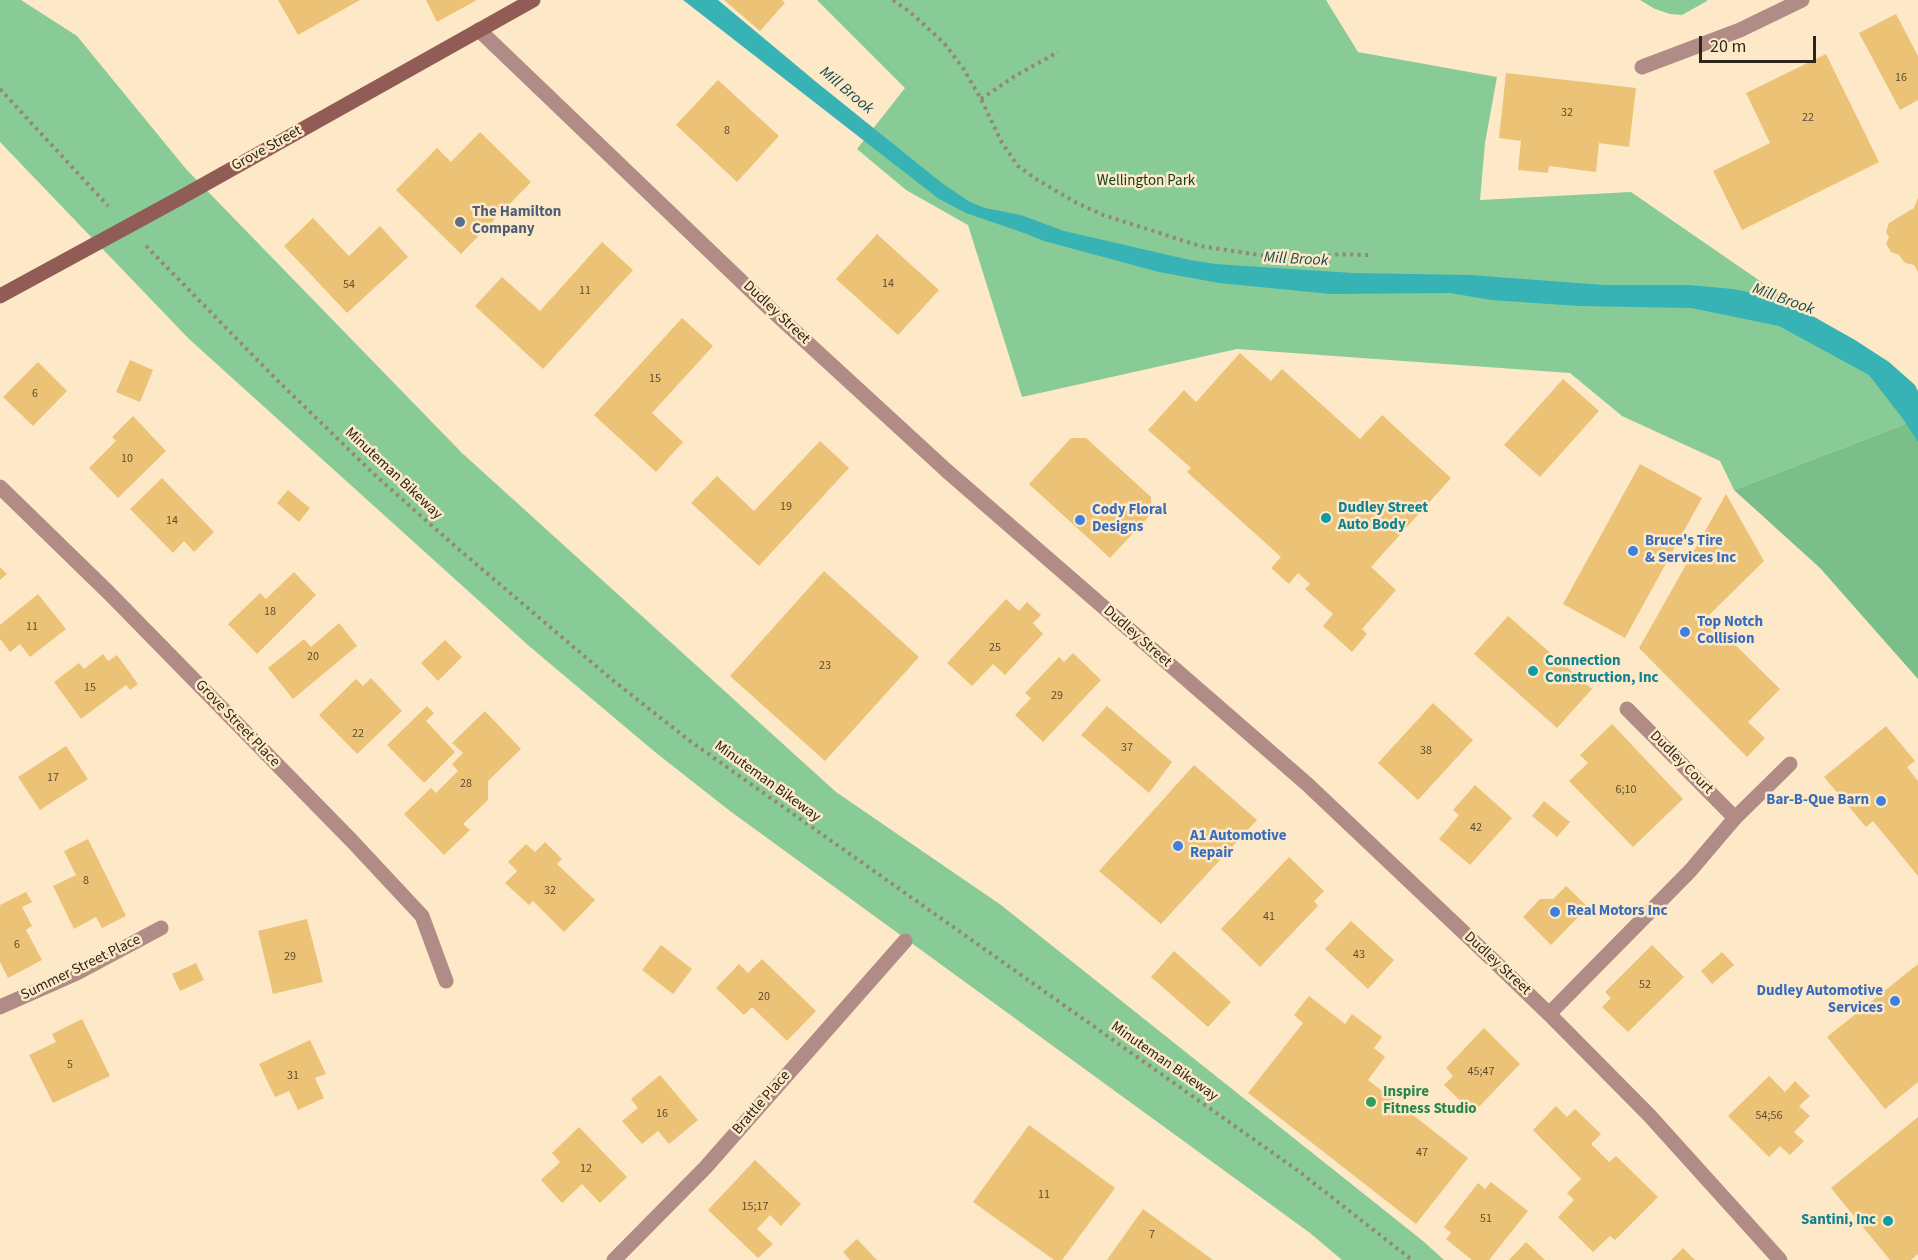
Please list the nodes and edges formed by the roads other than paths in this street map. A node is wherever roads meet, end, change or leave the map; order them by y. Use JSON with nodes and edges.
{"nodes":[{"id":1,"x":533,"y":0,"type":"edge"},
{"id":2,"x":1802,"y":0,"type":"edge"},
{"id":3,"x":479,"y":30,"type":"junction"},
{"id":4,"x":1642,"y":67,"type":"dead end"},
{"id":5,"x":0,"y":296,"type":"edge"},
{"id":6,"x":0,"y":487,"type":"edge"},
{"id":7,"x":1627,"y":709,"type":"dead end"},
{"id":8,"x":1790,"y":764,"type":"dead end"},
{"id":9,"x":1736,"y":818,"type":"junction"},
{"id":10,"x":161,"y":928,"type":"dead end"},
{"id":11,"x":905,"y":941,"type":"dead end"},
{"id":12,"x":447,"y":981,"type":"dead end"},
{"id":13,"x":0,"y":1006,"type":"edge"},
{"id":14,"x":1550,"y":1014,"type":"junction"},
{"id":15,"x":614,"y":1260,"type":"edge"},
{"id":16,"x":1780,"y":1260,"type":"edge"}],
"edges":[{"from":1,"to":3,"type":"main road","name":"Grove Street"},
{"from":2,"to":4,"type":"street"},
{"from":3,"to":5,"type":"main road","name":"Grove Street"},
{"from":3,"to":14,"type":"street","name":"Dudley Street"},
{"from":6,"to":12,"type":"street","name":"Grove Street Place"},
{"from":7,"to":9,"type":"street","name":"Dudley Court"},
{"from":8,"to":9,"type":"street"},
{"from":9,"to":14,"type":"street"},
{"from":10,"to":13,"type":"street","name":"Summer Street Place"},
{"from":11,"to":15,"type":"street","name":"Brattle Place"},
{"from":14,"to":16,"type":"street","name":"Dudley Street"}]}
